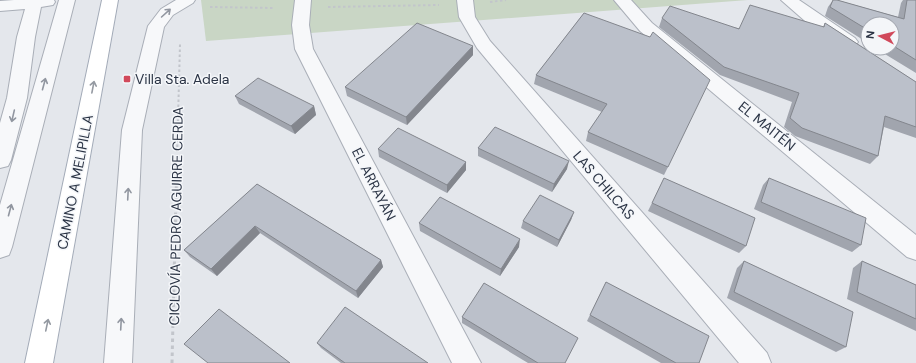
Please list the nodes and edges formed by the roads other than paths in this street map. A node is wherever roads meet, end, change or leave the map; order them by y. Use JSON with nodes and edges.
{"nodes":[{"id":1,"x":71,"y":0,"type":"edge"},
{"id":2,"x":110,"y":0,"type":"edge"},
{"id":3,"x":303,"y":0,"type":"edge"},
{"id":4,"x":465,"y":0,"type":"edge"},
{"id":5,"x":622,"y":0,"type":"edge"},
{"id":6,"x":789,"y":0,"type":"edge"},
{"id":7,"x":35,"y":2,"type":"edge"},
{"id":8,"x":181,"y":3,"type":"edge"},
{"id":9,"x":0,"y":6,"type":"edge"},
{"id":10,"x":860,"y":49,"type":"edge"},
{"id":11,"x":0,"y":160,"type":"edge"},
{"id":12,"x":0,"y":248,"type":"edge"},
{"id":13,"x":916,"y":249,"type":"edge"},
{"id":14,"x":39,"y":363,"type":"edge"},
{"id":15,"x":118,"y":363,"type":"edge"},
{"id":16,"x":467,"y":363,"type":"edge"},
{"id":17,"x":757,"y":363,"type":"edge"}],
"edges":[{"from":1,"to":7,"type":"street"},
{"from":12,"to":1,"type":"street","one_way":true},
{"from":14,"to":2,"type":"main road","name":"CAMINO A MELIPILLA","one_way":true},
{"from":3,"to":16,"type":"street","name":"EL ARRAYÁN"},
{"from":4,"to":17,"type":"street","name":"LAS CHILCAS"},
{"from":5,"to":13,"type":"street","name":"EL MAITÉN"},
{"from":6,"to":10,"type":"street"},
{"from":7,"to":9,"type":"street"},
{"from":7,"to":11,"type":"street","one_way":true},
{"from":15,"to":8,"type":"street","one_way":true}]}
